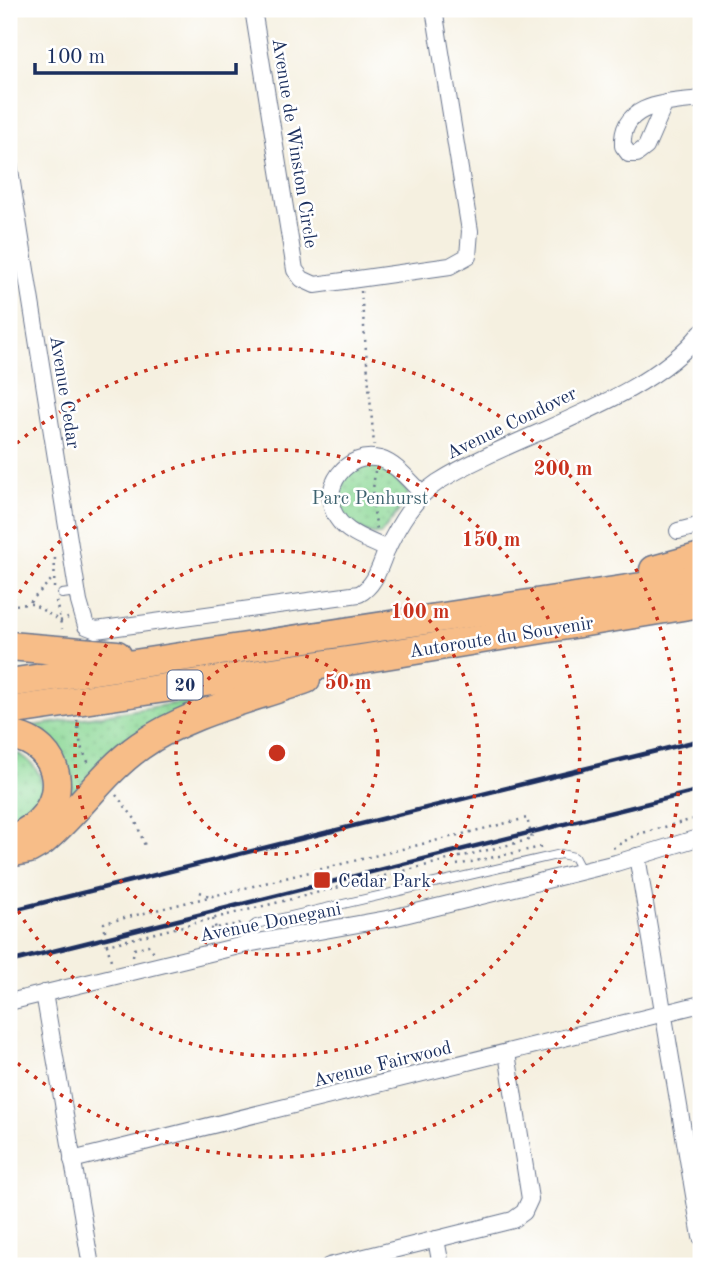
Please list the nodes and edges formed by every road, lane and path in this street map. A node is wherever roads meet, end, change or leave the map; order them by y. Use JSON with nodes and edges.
{"nodes":[{"id":1,"x":253,"y":9,"type":"edge"},
{"id":2,"x":434,"y":9,"type":"edge"},
{"id":3,"x":701,"y":99,"type":"edge"},
{"id":4,"x":665,"y":103,"type":"dead end"},
{"id":5,"x":9,"y":164,"type":"edge"},
{"id":6,"x":360,"y":286,"type":"dead end"},
{"id":7,"x":701,"y":332,"type":"edge"},
{"id":8,"x":375,"y":452,"type":"dead end"},
{"id":9,"x":376,"y":464,"type":"dead end"},
{"id":10,"x":423,"y":494,"type":"junction"},
{"id":11,"x":701,"y":525,"type":"edge"},
{"id":12,"x":678,"y":531,"type":"dead end"},
{"id":13,"x":375,"y":536,"type":"dead end"},
{"id":14,"x":387,"y":549,"type":"junction"},
{"id":15,"x":701,"y":556,"type":"edge"},
{"id":16,"x":701,"y":578,"type":"edge"},
{"id":17,"x":52,"y":579,"type":"dead end"},
{"id":18,"x":29,"y":603,"type":"junction"},
{"id":19,"x":701,"y":603,"type":"edge"},
{"id":20,"x":9,"y":605,"type":"edge"},
{"id":21,"x":524,"y":607,"type":"junction"},
{"id":22,"x":60,"y":621,"type":"dead end"},
{"id":23,"x":86,"y":626,"type":"joint"},
{"id":24,"x":9,"y":646,"type":"edge"},
{"id":25,"x":180,"y":658,"type":"junction"},
{"id":26,"x":361,"y":659,"type":"junction"},
{"id":27,"x":9,"y":683,"type":"edge"},
{"id":28,"x":9,"y":711,"type":"edge"},
{"id":29,"x":77,"y":716,"type":"dead end"},
{"id":30,"x":9,"y":735,"type":"edge"},
{"id":31,"x":89,"y":764,"type":"dead end"},
{"id":32,"x":114,"y":792,"type":"dead end"},
{"id":33,"x":701,"y":817,"type":"edge"},
{"id":34,"x":9,"y":837,"type":"edge"},
{"id":35,"x":701,"y":837,"type":"edge"},
{"id":36,"x":145,"y":846,"type":"dead end"},
{"id":37,"x":610,"y":850,"type":"dead end"},
{"id":38,"x":9,"y":853,"type":"edge"},
{"id":39,"x":637,"y":856,"type":"junction"},
{"id":40,"x":582,"y":872,"type":"junction"},
{"id":41,"x":387,"y":875,"type":"junction"},
{"id":42,"x":388,"y":883,"type":"dead end"},
{"id":43,"x":200,"y":892,"type":"dead end"},
{"id":44,"x":209,"y":897,"type":"junction"},
{"id":45,"x":213,"y":918,"type":"junction"},
{"id":46,"x":246,"y":922,"type":"dead end"},
{"id":47,"x":213,"y":929,"type":"junction"},
{"id":48,"x":219,"y":939,"type":"dead end"},
{"id":49,"x":247,"y":944,"type":"junction"},
{"id":50,"x":107,"y":945,"type":"junction"},
{"id":51,"x":158,"y":954,"type":"dead end"},
{"id":52,"x":131,"y":960,"type":"dead end"},
{"id":53,"x":112,"y":964,"type":"dead end"},
{"id":54,"x":44,"y":993,"type":"junction"},
{"id":55,"x":9,"y":1002,"type":"edge"},
{"id":56,"x":701,"y":1004,"type":"edge"},
{"id":57,"x":664,"y":1013,"type":"junction"},
{"id":58,"x":507,"y":1053,"type":"junction"},
{"id":59,"x":72,"y":1160,"type":"junction"},
{"id":60,"x":701,"y":1237,"type":"edge"},
{"id":61,"x":436,"y":1240,"type":"junction"},
{"id":62,"x":90,"y":1266,"type":"edge"},
{"id":63,"x":329,"y":1266,"type":"edge"},
{"id":64,"x":441,"y":1266,"type":"edge"}],
"edges":[{"from":1,"to":2,"type":"street","name":"Avenue de Winston Circle"},
{"from":3,"to":4,"type":"street"},
{"from":5,"to":23,"type":"street","name":"Avenue Cedar"},
{"from":6,"to":8,"type":"path"},
{"from":7,"to":10,"type":"street","name":"Avenue Condover"},
{"from":9,"to":13,"type":"path"},
{"from":10,"to":14,"type":"street","name":"Avenue Condover"},
{"from":10,"to":14,"type":"street"},
{"from":11,"to":12,"type":"street"},
{"from":14,"to":23,"type":"street","name":"Avenue Condover"},
{"from":15,"to":21,"type":"highway"},
{"from":16,"to":21,"type":"highway","name":"Autoroute du Souvenir","number":"20"},
{"from":17,"to":18,"type":"path"},
{"from":18,"to":20,"type":"path"},
{"from":18,"to":22,"type":"path"},
{"from":19,"to":26,"type":"highway","name":"Autoroute du Souvenir","number":"20"},
{"from":21,"to":25,"type":"highway","name":"Autoroute du Souvenir","number":"20"},
{"from":24,"to":25,"type":"highway"},
{"from":25,"to":27,"type":"highway","name":"Autoroute du Souvenir","number":"20"},
{"from":26,"to":28,"type":"highway","name":"Autoroute du Souvenir","number":"20"},
{"from":26,"to":38,"type":"highway"},
{"from":29,"to":31,"type":"path"},
{"from":30,"to":34,"type":"highway"},
{"from":32,"to":36,"type":"path"},
{"from":33,"to":37,"type":"path"},
{"from":35,"to":39,"type":"street","name":"Avenue Donegani"},
{"from":39,"to":40,"type":"street","name":"Avenue Donegani"},
{"from":39,"to":57,"type":"street"},
{"from":40,"to":49,"type":"street","name":"Avenue Donegani"},
{"from":40,"to":49,"type":"lane"},
{"from":41,"to":42,"type":"path"},
{"from":41,"to":44,"type":"path"},
{"from":41,"to":45,"type":"path"},
{"from":43,"to":44,"type":"path"},
{"from":44,"to":50,"type":"path"},
{"from":45,"to":47,"type":"path"},
{"from":45,"to":50,"type":"path"},
{"from":46,"to":47,"type":"path"},
{"from":47,"to":48,"type":"path"},
{"from":49,"to":54,"type":"street","name":"Avenue Donegani"},
{"from":50,"to":53,"type":"path"},
{"from":51,"to":52,"type":"path"},
{"from":54,"to":55,"type":"street","name":"Avenue Donegani"},
{"from":54,"to":59,"type":"street"},
{"from":56,"to":57,"type":"street","name":"Avenue Fairwood"},
{"from":57,"to":58,"type":"street","name":"Avenue Fairwood"},
{"from":57,"to":60,"type":"street"},
{"from":58,"to":59,"type":"street","name":"Avenue Fairwood"},
{"from":58,"to":61,"type":"street"},
{"from":59,"to":62,"type":"street"},
{"from":61,"to":63,"type":"street"},
{"from":61,"to":64,"type":"street"}]}
